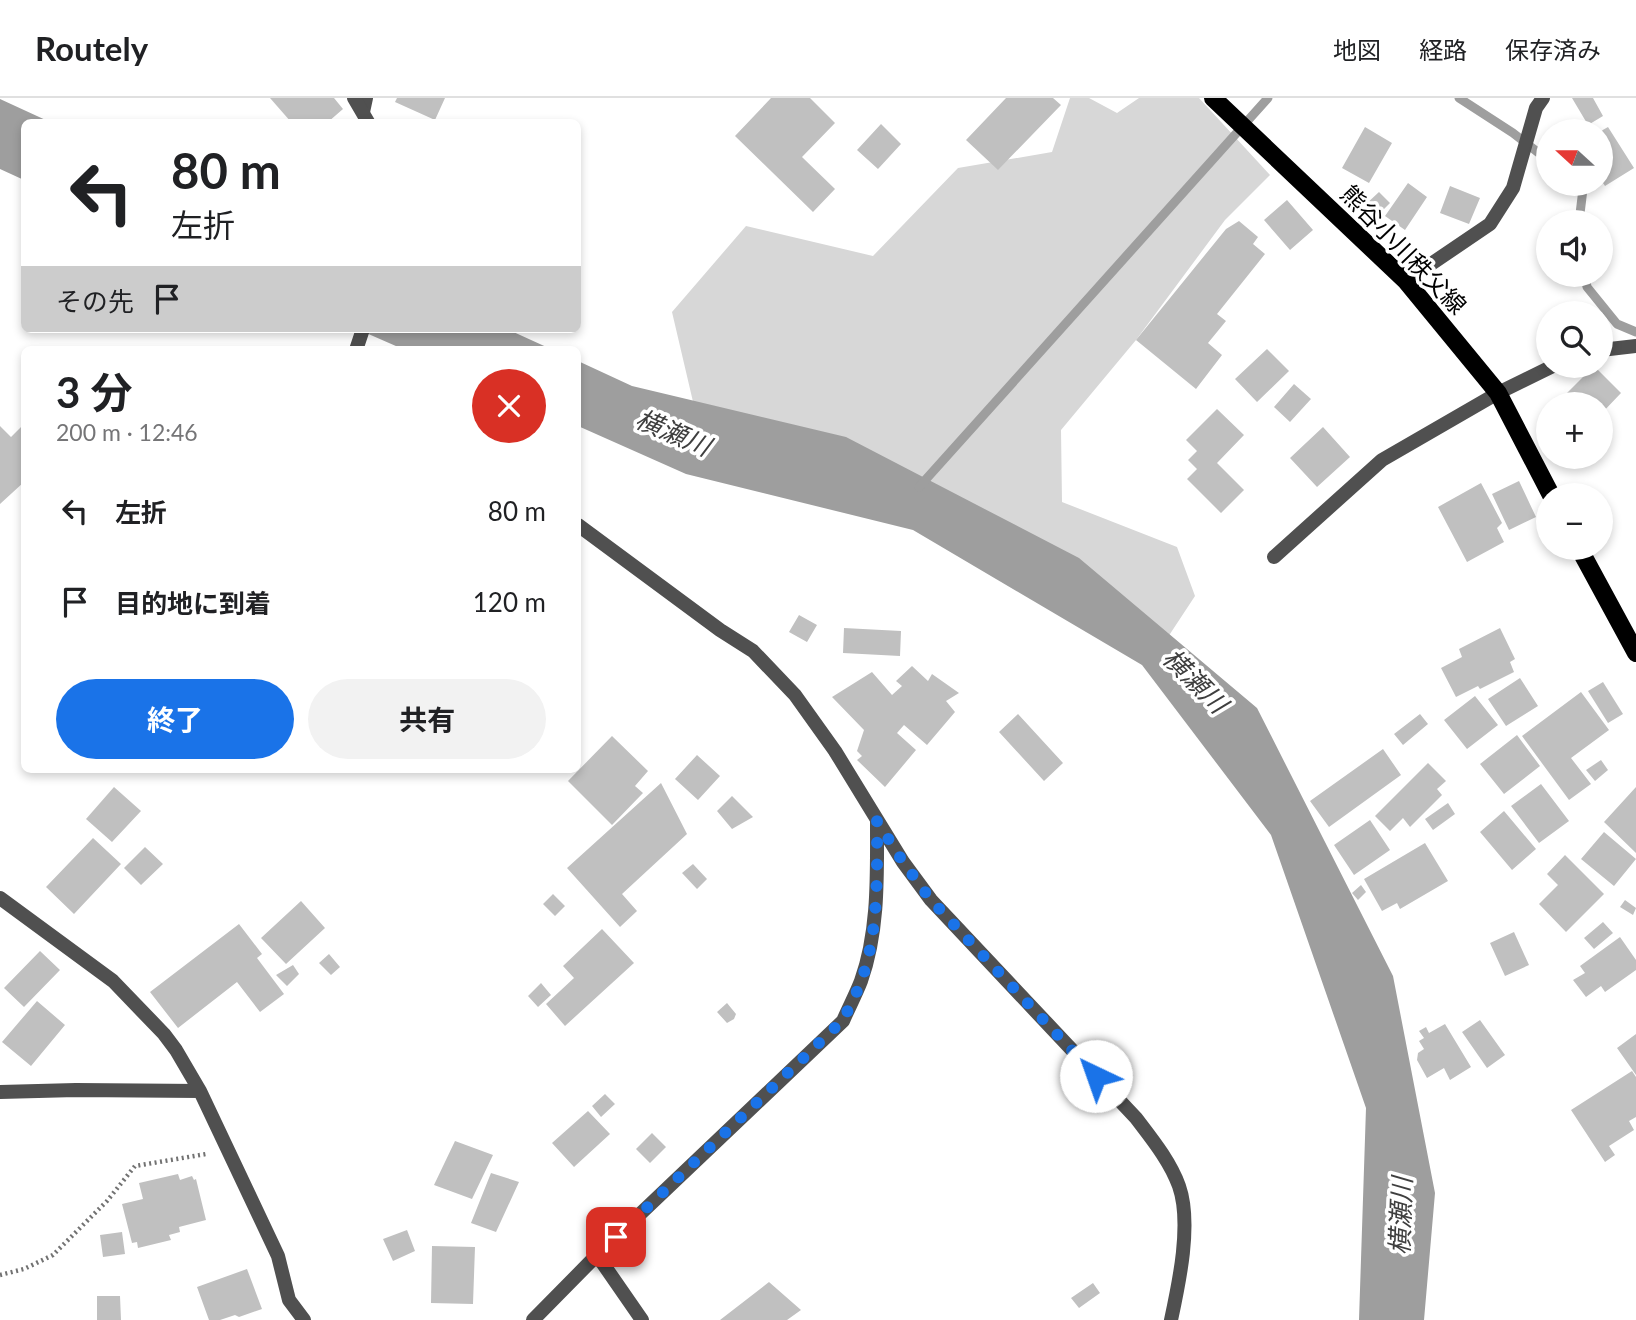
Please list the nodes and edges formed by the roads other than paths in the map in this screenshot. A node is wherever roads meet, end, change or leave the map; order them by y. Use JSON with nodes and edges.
{"nodes":[{"id":1,"x":354,"y":98,"type":"edge"},
{"id":2,"x":1213,"y":98,"type":"edge"},
{"id":3,"x":1543,"y":98,"type":"edge"},
{"id":4,"x":366,"y":111,"type":"edge"},
{"id":5,"x":1406,"y":281,"type":"junction"},
{"id":6,"x":1636,"y":346,"type":"edge"},
{"id":7,"x":1613,"y":348,"type":"edge"},
{"id":8,"x":1536,"y":374,"type":"edge"},
{"id":9,"x":1498,"y":393,"type":"junction"},
{"id":10,"x":1545,"y":483,"type":"edge"},
{"id":11,"x":581,"y":527,"type":"edge"},
{"id":12,"x":1274,"y":556,"type":"dead end"},
{"id":13,"x":1586,"y":560,"type":"edge"},
{"id":14,"x":1636,"y":653,"type":"edge"},
{"id":15,"x":877,"y":821,"type":"junction"},
{"id":16,"x":0,"y":898,"type":"edge"},
{"id":17,"x":200,"y":1091,"type":"junction"},
{"id":18,"x":0,"y":1092,"type":"edge"},
{"id":19,"x":597,"y":1255,"type":"junction"},
{"id":20,"x":303,"y":1320,"type":"edge"},
{"id":21,"x":533,"y":1320,"type":"edge"},
{"id":22,"x":642,"y":1320,"type":"edge"},
{"id":23,"x":1171,"y":1320,"type":"edge"}],
"edges":[{"from":1,"to":4,"type":"street"},
{"from":2,"to":5,"type":"main road","name":"熊谷小川秩父線"},
{"from":3,"to":5,"type":"street"},
{"from":5,"to":9,"type":"main road","name":"熊谷小川秩父線"},
{"from":6,"to":7,"type":"street"},
{"from":8,"to":9,"type":"street"},
{"from":9,"to":10,"type":"main road","name":"熊谷小川秩父線"},
{"from":9,"to":12,"type":"street"},
{"from":11,"to":15,"type":"street"},
{"from":13,"to":14,"type":"main road"},
{"from":15,"to":19,"type":"street"},
{"from":15,"to":23,"type":"street"},
{"from":16,"to":17,"type":"street"},
{"from":17,"to":18,"type":"street"},
{"from":17,"to":20,"type":"street"},
{"from":19,"to":21,"type":"street"},
{"from":19,"to":22,"type":"street"}]}
